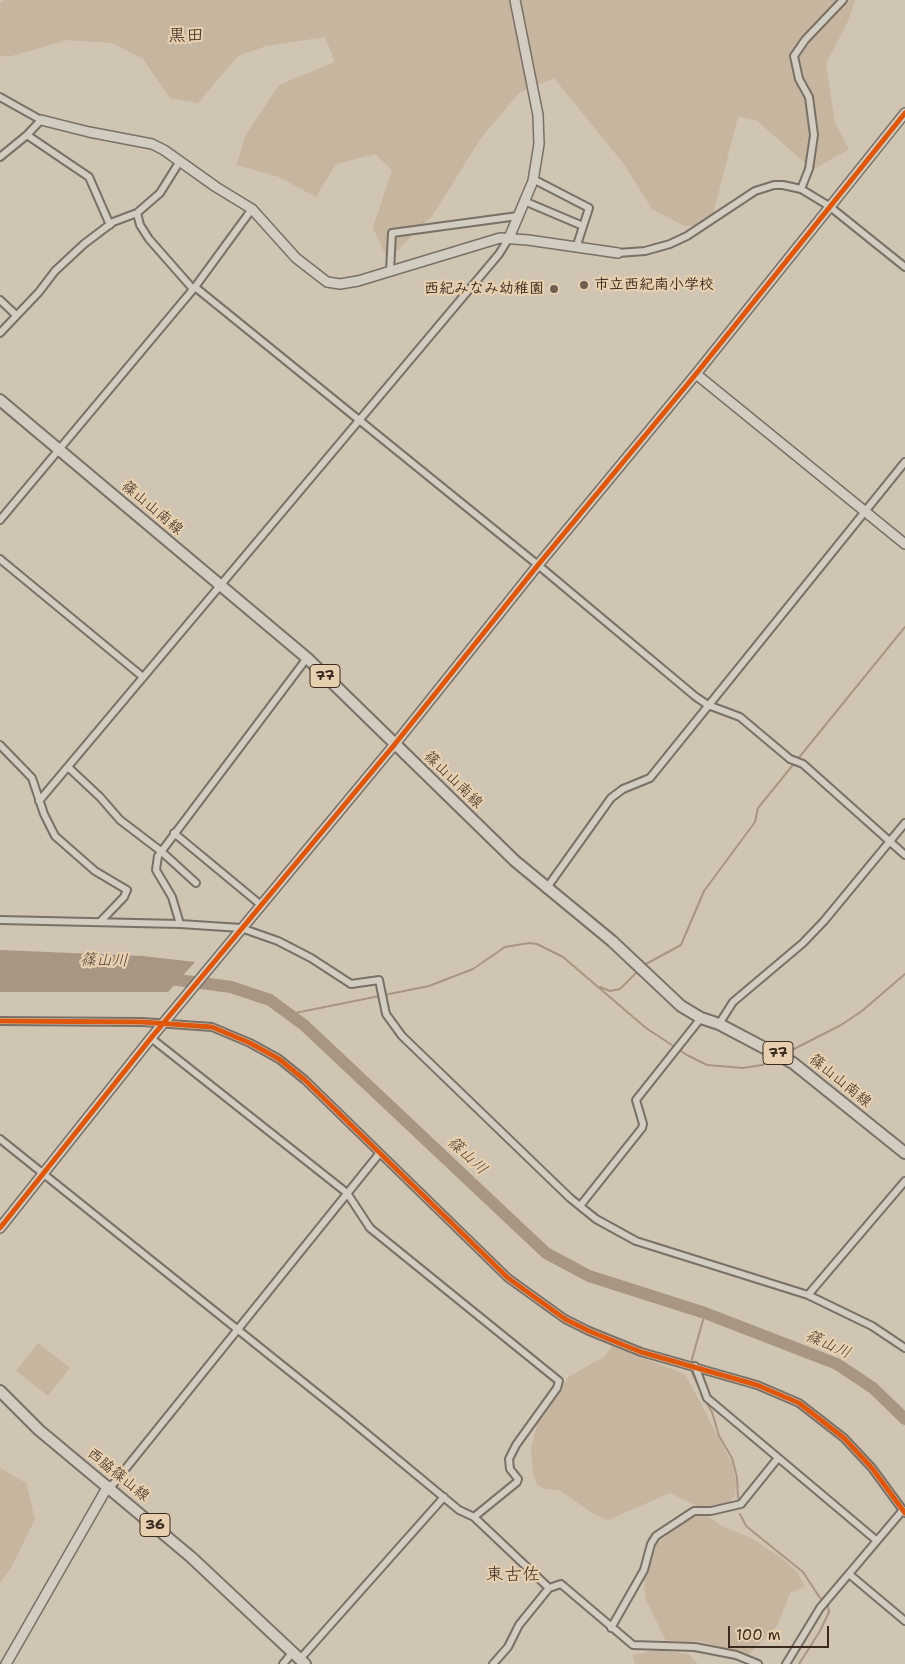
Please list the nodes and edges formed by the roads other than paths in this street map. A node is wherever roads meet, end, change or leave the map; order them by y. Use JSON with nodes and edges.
{"nodes":[{"id":1,"x":515,"y":0,"type":"edge"},
{"id":2,"x":832,"y":0,"type":"edge"},
{"id":3,"x":843,"y":0,"type":"edge"},
{"id":4,"x":834,"y":9,"type":"junction"},
{"id":5,"x":0,"y":97,"type":"edge"},
{"id":6,"x":905,"y":113,"type":"edge"},
{"id":7,"x":41,"y":120,"type":"junction"},
{"id":8,"x":27,"y":135,"type":"junction"},
{"id":9,"x":0,"y":157,"type":"edge"},
{"id":10,"x":180,"y":161,"type":"junction"},
{"id":11,"x":534,"y":179,"type":"junction"},
{"id":12,"x":801,"y":189,"type":"junction"},
{"id":13,"x":524,"y":202,"type":"junction"},
{"id":14,"x":829,"y":206,"type":"junction"},
{"id":15,"x":252,"y":209,"type":"junction"},
{"id":16,"x":137,"y":213,"type":"junction"},
{"id":17,"x":518,"y":216,"type":"junction"},
{"id":18,"x":110,"y":224,"type":"junction"},
{"id":19,"x":583,"y":226,"type":"junction"},
{"id":20,"x":509,"y":238,"type":"junction"},
{"id":21,"x":576,"y":248,"type":"junction"},
{"id":22,"x":618,"y":253,"type":"joint"},
{"id":23,"x":905,"y":267,"type":"edge"},
{"id":24,"x":390,"y":270,"type":"junction"},
{"id":25,"x":194,"y":288,"type":"junction"},
{"id":26,"x":0,"y":300,"type":"edge"},
{"id":27,"x":16,"y":315,"type":"junction"},
{"id":28,"x":0,"y":333,"type":"edge"},
{"id":29,"x":696,"y":374,"type":"junction"},
{"id":30,"x":0,"y":400,"type":"edge"},
{"id":31,"x":359,"y":420,"type":"junction"},
{"id":32,"x":60,"y":449,"type":"junction"},
{"id":33,"x":905,"y":462,"type":"edge"},
{"id":34,"x":865,"y":512,"type":"junction"},
{"id":35,"x":0,"y":520,"type":"edge"},
{"id":36,"x":905,"y":544,"type":"edge"},
{"id":37,"x":0,"y":559,"type":"edge"},
{"id":38,"x":538,"y":565,"type":"junction"},
{"id":39,"x":222,"y":586,"type":"junction"},
{"id":40,"x":307,"y":658,"type":"junction"},
{"id":41,"x":144,"y":678,"type":"junction"},
{"id":42,"x":708,"y":705,"type":"junction"},
{"id":43,"x":396,"y":744,"type":"junction"},
{"id":44,"x":0,"y":745,"type":"edge"},
{"id":45,"x":70,"y":768,"type":"junction"},
{"id":46,"x":39,"y":802,"type":"junction"},
{"id":47,"x":905,"y":823,"type":"edge"},
{"id":48,"x":174,"y":833,"type":"junction"},
{"id":49,"x":890,"y":843,"type":"junction"},
{"id":50,"x":162,"y":852,"type":"junction"},
{"id":51,"x":905,"y":855,"type":"edge"},
{"id":52,"x":196,"y":883,"type":"dead end"},
{"id":53,"x":546,"y":889,"type":"junction"},
{"id":54,"x":261,"y":905,"type":"junction"},
{"id":55,"x":0,"y":920,"type":"edge"},
{"id":56,"x":100,"y":922,"type":"junction"},
{"id":57,"x":180,"y":924,"type":"junction"},
{"id":58,"x":239,"y":931,"type":"junction"},
{"id":59,"x":701,"y":1018,"type":"junction"},
{"id":60,"x":0,"y":1020,"type":"edge"},
{"id":61,"x":165,"y":1022,"type":"junction"},
{"id":62,"x":719,"y":1024,"type":"junction"},
{"id":63,"x":151,"y":1038,"type":"junction"},
{"id":64,"x":0,"y":1139,"type":"edge"},
{"id":65,"x":905,"y":1153,"type":"edge"},
{"id":66,"x":378,"y":1154,"type":"junction"},
{"id":67,"x":43,"y":1173,"type":"junction"},
{"id":68,"x":905,"y":1181,"type":"edge"},
{"id":69,"x":346,"y":1193,"type":"junction"},
{"id":70,"x":580,"y":1206,"type":"junction"},
{"id":71,"x":0,"y":1228,"type":"edge"},
{"id":72,"x":808,"y":1295,"type":"junction"},
{"id":73,"x":237,"y":1330,"type":"junction"},
{"id":74,"x":905,"y":1348,"type":"edge"},
{"id":75,"x":695,"y":1366,"type":"junction"},
{"id":76,"x":0,"y":1391,"type":"edge"},
{"id":77,"x":778,"y":1458,"type":"junction"},
{"id":78,"x":109,"y":1487,"type":"junction"},
{"id":79,"x":444,"y":1497,"type":"junction"},
{"id":80,"x":904,"y":1511,"type":"edge"},
{"id":81,"x":474,"y":1518,"type":"junction"},
{"id":82,"x":876,"y":1540,"type":"junction"},
{"id":83,"x":849,"y":1574,"type":"junction"},
{"id":84,"x":549,"y":1588,"type":"junction"},
{"id":85,"x":905,"y":1621,"type":"edge"},
{"id":86,"x":611,"y":1628,"type":"junction"},
{"id":87,"x":299,"y":1658,"type":"edge"},
{"id":88,"x":6,"y":1664,"type":"edge"},
{"id":89,"x":283,"y":1664,"type":"edge"},
{"id":90,"x":493,"y":1664,"type":"edge"},
{"id":91,"x":758,"y":1664,"type":"edge"},
{"id":92,"x":786,"y":1664,"type":"edge"}],
"edges":[{"from":1,"to":11,"type":"street"},
{"from":2,"to":4,"type":"street"},
{"from":3,"to":4,"type":"street"},
{"from":4,"to":12,"type":"street"},
{"from":5,"to":7,"type":"street"},
{"from":6,"to":14,"type":"street"},
{"from":7,"to":8,"type":"street"},
{"from":7,"to":10,"type":"street"},
{"from":8,"to":9,"type":"street"},
{"from":8,"to":18,"type":"street"},
{"from":10,"to":15,"type":"street"},
{"from":10,"to":16,"type":"street"},
{"from":11,"to":13,"type":"street"},
{"from":11,"to":19,"type":"street"},
{"from":12,"to":14,"type":"street"},
{"from":12,"to":22,"type":"street"},
{"from":13,"to":17,"type":"street"},
{"from":13,"to":19,"type":"street"},
{"from":14,"to":23,"type":"street"},
{"from":14,"to":29,"type":"street"},
{"from":15,"to":24,"type":"street"},
{"from":15,"to":25,"type":"street"},
{"from":16,"to":18,"type":"street"},
{"from":16,"to":25,"type":"street"},
{"from":17,"to":20,"type":"street"},
{"from":17,"to":24,"type":"street"},
{"from":18,"to":27,"type":"street"},
{"from":19,"to":21,"type":"street"},
{"from":20,"to":21,"type":"street"},
{"from":20,"to":24,"type":"street"},
{"from":20,"to":31,"type":"street"},
{"from":21,"to":22,"type":"street"},
{"from":25,"to":31,"type":"street"},
{"from":25,"to":32,"type":"street"},
{"from":26,"to":27,"type":"street"},
{"from":27,"to":28,"type":"street"},
{"from":29,"to":34,"type":"street"},
{"from":29,"to":38,"type":"street"},
{"from":30,"to":32,"type":"main road","name":"篠山山南線","number":"77"},
{"from":31,"to":38,"type":"street"},
{"from":31,"to":39,"type":"street"},
{"from":32,"to":35,"type":"street"},
{"from":32,"to":39,"type":"main road","name":"篠山山南線","number":"77"},
{"from":33,"to":34,"type":"street"},
{"from":34,"to":36,"type":"street"},
{"from":34,"to":42,"type":"street"},
{"from":37,"to":41,"type":"street"},
{"from":38,"to":42,"type":"street"},
{"from":38,"to":43,"type":"street"},
{"from":39,"to":40,"type":"main road","name":"篠山山南線","number":"77"},
{"from":39,"to":41,"type":"street"},
{"from":40,"to":43,"type":"main road","name":"篠山山南線","number":"77"},
{"from":40,"to":48,"type":"street"},
{"from":41,"to":45,"type":"street"},
{"from":42,"to":49,"type":"street"},
{"from":42,"to":53,"type":"street"},
{"from":43,"to":53,"type":"main road","name":"篠山山南線","number":"77"},
{"from":43,"to":54,"type":"street"},
{"from":44,"to":46,"type":"street"},
{"from":45,"to":46,"type":"street"},
{"from":45,"to":50,"type":"street"},
{"from":46,"to":56,"type":"street"},
{"from":47,"to":49,"type":"street"},
{"from":48,"to":50,"type":"street"},
{"from":48,"to":54,"type":"street"},
{"from":49,"to":51,"type":"street"},
{"from":49,"to":62,"type":"street"},
{"from":50,"to":52,"type":"street"},
{"from":50,"to":57,"type":"street"},
{"from":53,"to":59,"type":"main road","name":"篠山山南線","number":"77"},
{"from":54,"to":58,"type":"street"},
{"from":55,"to":56,"type":"street"},
{"from":56,"to":57,"type":"street"},
{"from":57,"to":58,"type":"street"},
{"from":58,"to":61,"type":"street"},
{"from":58,"to":70,"type":"street"},
{"from":59,"to":62,"type":"main road","name":"篠山山南線","number":"77"},
{"from":59,"to":70,"type":"street"},
{"from":60,"to":61,"type":"street"},
{"from":61,"to":63,"type":"street"},
{"from":61,"to":66,"type":"street"},
{"from":62,"to":65,"type":"main road","name":"篠山山南線","number":"77"},
{"from":63,"to":67,"type":"street"},
{"from":63,"to":69,"type":"street"},
{"from":64,"to":67,"type":"street"},
{"from":66,"to":69,"type":"street"},
{"from":66,"to":75,"type":"street"},
{"from":67,"to":71,"type":"street"},
{"from":67,"to":73,"type":"street"},
{"from":68,"to":72,"type":"street"},
{"from":69,"to":73,"type":"street"},
{"from":69,"to":81,"type":"street"},
{"from":70,"to":72,"type":"street"},
{"from":72,"to":74,"type":"street"},
{"from":73,"to":78,"type":"street"},
{"from":73,"to":79,"type":"street"},
{"from":75,"to":77,"type":"street"},
{"from":75,"to":80,"type":"street"},
{"from":76,"to":78,"type":"main road","name":"西脇篠山線","number":"36"},
{"from":77,"to":82,"type":"street"},
{"from":77,"to":86,"type":"street"},
{"from":78,"to":87,"type":"main road","name":"西脇篠山線","number":"36"},
{"from":78,"to":88,"type":"street"},
{"from":79,"to":81,"type":"street"},
{"from":79,"to":87,"type":"street"},
{"from":80,"to":82,"type":"street"},
{"from":81,"to":84,"type":"street"},
{"from":82,"to":83,"type":"street"},
{"from":83,"to":85,"type":"street"},
{"from":83,"to":92,"type":"street"},
{"from":84,"to":86,"type":"street"},
{"from":84,"to":90,"type":"street"},
{"from":86,"to":91,"type":"street"},
{"from":87,"to":89,"type":"street"}]}
